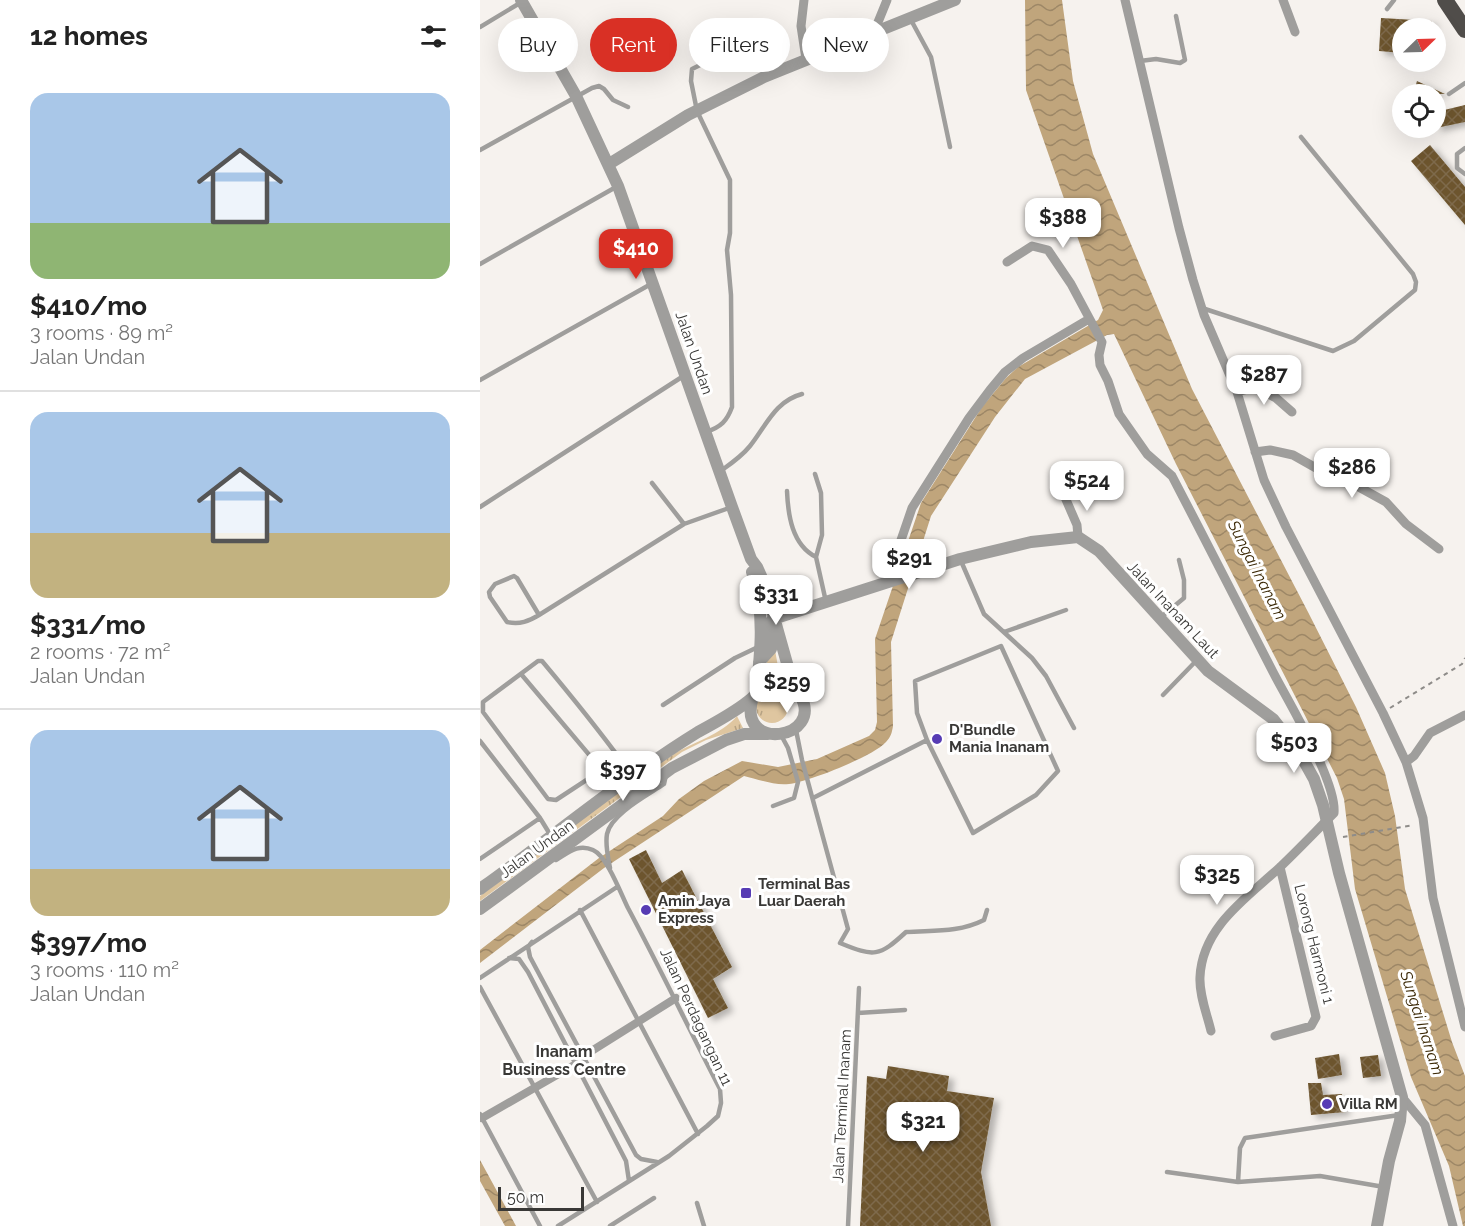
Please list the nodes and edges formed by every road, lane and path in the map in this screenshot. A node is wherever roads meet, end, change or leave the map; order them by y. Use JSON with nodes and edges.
{"nodes":[{"id":1,"x":804,"y":0,"type":"edge"},
{"id":2,"x":887,"y":0,"type":"edge"},
{"id":3,"x":956,"y":0,"type":"edge"},
{"id":4,"x":1125,"y":0,"type":"edge"},
{"id":5,"x":1283,"y":0,"type":"edge"},
{"id":6,"x":1394,"y":0,"type":"edge"},
{"id":7,"x":1445,"y":0,"type":"edge"},
{"id":8,"x":522,"y":1,"type":"edge"},
{"id":9,"x":1387,"y":9,"type":"dead end"},
{"id":10,"x":1176,"y":16,"type":"dead end"},
{"id":11,"x":880,"y":18,"type":"edge"},
{"id":12,"x":910,"y":18,"type":"junction"},
{"id":13,"x":889,"y":26,"type":"edge"},
{"id":14,"x":480,"y":27,"type":"edge"},
{"id":15,"x":1465,"y":30,"type":"edge"},
{"id":16,"x":1295,"y":32,"type":"dead end"},
{"id":17,"x":802,"y":33,"type":"edge"},
{"id":18,"x":802,"y":61,"type":"edge"},
{"id":19,"x":1140,"y":61,"type":"junction"},
{"id":20,"x":692,"y":72,"type":"edge"},
{"id":21,"x":1465,"y":83,"type":"edge"},
{"id":22,"x":1449,"y":94,"type":"dead end"},
{"id":23,"x":576,"y":96,"type":"junction"},
{"id":24,"x":628,"y":107,"type":"dead end"},
{"id":25,"x":697,"y":111,"type":"junction"},
{"id":26,"x":1301,"y":137,"type":"dead end"},
{"id":27,"x":950,"y":147,"type":"dead end"},
{"id":28,"x":1465,"y":148,"type":"edge"},
{"id":29,"x":480,"y":150,"type":"edge"},
{"id":30,"x":609,"y":164,"type":"junction"},
{"id":31,"x":1465,"y":174,"type":"edge"},
{"id":32,"x":618,"y":186,"type":"junction"},
{"id":33,"x":1007,"y":262,"type":"dead end"},
{"id":34,"x":480,"y":264,"type":"edge"},
{"id":35,"x":653,"y":282,"type":"junction"},
{"id":36,"x":1202,"y":308,"type":"junction"},
{"id":37,"x":1089,"y":319,"type":"junction"},
{"id":38,"x":685,"y":375,"type":"junction"},
{"id":39,"x":480,"y":380,"type":"edge"},
{"id":40,"x":1237,"y":392,"type":"junction"},
{"id":41,"x":802,"y":394,"type":"dead end"},
{"id":42,"x":1292,"y":412,"type":"dead end"},
{"id":43,"x":706,"y":432,"type":"junction"},
{"id":44,"x":1255,"y":452,"type":"junction"},
{"id":45,"x":720,"y":472,"type":"junction"},
{"id":46,"x":815,"y":474,"type":"dead end"},
{"id":47,"x":652,"y":483,"type":"dead end"},
{"id":48,"x":787,"y":491,"type":"dead end"},
{"id":49,"x":1064,"y":495,"type":"dead end"},
{"id":50,"x":480,"y":507,"type":"edge"},
{"id":51,"x":732,"y":507,"type":"junction"},
{"id":52,"x":684,"y":524,"type":"junction"},
{"id":53,"x":1078,"y":537,"type":"junction"},
{"id":54,"x":1439,"y":549,"type":"dead end"},
{"id":55,"x":816,"y":557,"type":"junction"},
{"id":56,"x":751,"y":559,"type":"junction"},
{"id":57,"x":960,"y":559,"type":"junction"},
{"id":58,"x":1179,"y":560,"type":"dead end"},
{"id":59,"x":887,"y":581,"type":"junction"},
{"id":60,"x":826,"y":602,"type":"junction"},
{"id":61,"x":1066,"y":610,"type":"dead end"},
{"id":62,"x":539,"y":615,"type":"junction"},
{"id":63,"x":776,"y":618,"type":"junction"},
{"id":64,"x":1160,"y":618,"type":"junction"},
{"id":65,"x":1004,"y":632,"type":"junction"},
{"id":66,"x":760,"y":645,"type":"junction"},
{"id":67,"x":1465,"y":658,"type":"edge"},
{"id":68,"x":1198,"y":659,"type":"junction"},
{"id":69,"x":759,"y":662,"type":"junction"},
{"id":70,"x":521,"y":674,"type":"junction"},
{"id":71,"x":754,"y":695,"type":"junction"},
{"id":72,"x":1163,"y":695,"type":"dead end"},
{"id":73,"x":801,"y":697,"type":"junction"},
{"id":74,"x":663,"y":705,"type":"dead end"},
{"id":75,"x":1383,"y":713,"type":"junction"},
{"id":76,"x":1465,"y":715,"type":"edge"},
{"id":77,"x":796,"y":728,"type":"junction"},
{"id":78,"x":1074,"y":728,"type":"dead end"},
{"id":79,"x":774,"y":734,"type":"junction"},
{"id":80,"x":927,"y":740,"type":"junction"},
{"id":81,"x":480,"y":741,"type":"edge"},
{"id":82,"x":620,"y":758,"type":"junction"},
{"id":83,"x":1406,"y":762,"type":"junction"},
{"id":84,"x":602,"y":770,"type":"junction"},
{"id":85,"x":666,"y":772,"type":"junction"},
{"id":86,"x":632,"y":777,"type":"junction"},
{"id":87,"x":813,"y":798,"type":"junction"},
{"id":88,"x":773,"y":806,"type":"dead end"},
{"id":89,"x":540,"y":818,"type":"junction"},
{"id":90,"x":1326,"y":821,"type":"junction"},
{"id":91,"x":1424,"y":824,"type":"junction"},
{"id":92,"x":551,"y":836,"type":"junction"},
{"id":93,"x":1338,"y":838,"type":"dead end"},
{"id":94,"x":480,"y":859,"type":"edge"},
{"id":95,"x":539,"y":866,"type":"junction"},
{"id":96,"x":1280,"y":867,"type":"junction"},
{"id":97,"x":610,"y":871,"type":"junction"},
{"id":98,"x":617,"y":887,"type":"junction"},
{"id":99,"x":480,"y":889,"type":"edge"},
{"id":100,"x":480,"y":909,"type":"edge"},
{"id":101,"x":580,"y":910,"type":"junction"},
{"id":102,"x":987,"y":910,"type":"dead end"},
{"id":103,"x":532,"y":942,"type":"junction"},
{"id":104,"x":509,"y":958,"type":"junction"},
{"id":105,"x":480,"y":978,"type":"edge"},
{"id":106,"x":480,"y":987,"type":"edge"},
{"id":107,"x":859,"y":988,"type":"dead end"},
{"id":108,"x":676,"y":998,"type":"junction"},
{"id":109,"x":905,"y":1010,"type":"dead end"},
{"id":110,"x":858,"y":1013,"type":"junction"},
{"id":111,"x":639,"y":1022,"type":"junction"},
{"id":112,"x":1465,"y":1027,"type":"edge"},
{"id":113,"x":1211,"y":1031,"type":"dead end"},
{"id":114,"x":1275,"y":1036,"type":"dead end"},
{"id":115,"x":582,"y":1057,"type":"junction"},
{"id":116,"x":576,"y":1064,"type":"junction"},
{"id":117,"x":534,"y":1089,"type":"junction"},
{"id":118,"x":1402,"y":1097,"type":"junction"},
{"id":119,"x":1399,"y":1115,"type":"junction"},
{"id":120,"x":481,"y":1116,"type":"edge"},
{"id":121,"x":698,"y":1134,"type":"junction"},
{"id":122,"x":657,"y":1162,"type":"junction"},
{"id":123,"x":1167,"y":1172,"type":"dead end"},
{"id":124,"x":628,"y":1181,"type":"junction"},
{"id":125,"x":1238,"y":1182,"type":"junction"},
{"id":126,"x":1384,"y":1187,"type":"junction"},
{"id":127,"x":654,"y":1198,"type":"dead end"},
{"id":128,"x":597,"y":1202,"type":"junction"},
{"id":129,"x":698,"y":1203,"type":"dead end"},
{"id":130,"x":540,"y":1226,"type":"edge"},
{"id":131,"x":558,"y":1226,"type":"edge"},
{"id":132,"x":610,"y":1226,"type":"edge"},
{"id":133,"x":704,"y":1226,"type":"edge"},
{"id":134,"x":848,"y":1226,"type":"edge"},
{"id":135,"x":1377,"y":1226,"type":"edge"},
{"id":136,"x":1453,"y":1226,"type":"edge"}],
"edges":[{"from":1,"to":17,"type":"street"},
{"from":2,"to":11,"type":"street"},
{"from":3,"to":12,"type":"street"},
{"from":4,"to":19,"type":"street"},
{"from":5,"to":16,"type":"street"},
{"from":6,"to":9,"type":"lane"},
{"from":7,"to":15,"type":"highway"},
{"from":8,"to":14,"type":"lane"},
{"from":8,"to":23,"type":"street","name":"Jalan Undan"},
{"from":10,"to":19,"type":"lane"},
{"from":12,"to":13,"type":"street"},
{"from":12,"to":27,"type":"lane"},
{"from":18,"to":25,"type":"street"},
{"from":19,"to":36,"type":"street"},
{"from":20,"to":25,"type":"lane"},
{"from":21,"to":22,"type":"lane"},
{"from":23,"to":24,"type":"lane"},
{"from":23,"to":29,"type":"lane"},
{"from":23,"to":30,"type":"street","name":"Jalan Undan"},
{"from":25,"to":30,"type":"street"},
{"from":25,"to":43,"type":"lane"},
{"from":26,"to":36,"type":"lane"},
{"from":28,"to":31,"type":"lane"},
{"from":30,"to":32,"type":"street","name":"Jalan Undan"},
{"from":32,"to":34,"type":"lane"},
{"from":32,"to":35,"type":"street","name":"Jalan Undan"},
{"from":33,"to":37,"type":"street"},
{"from":35,"to":38,"type":"street","name":"Jalan Undan"},
{"from":35,"to":39,"type":"lane"},
{"from":36,"to":40,"type":"street"},
{"from":37,"to":59,"type":"street"},
{"from":37,"to":90,"type":"street"},
{"from":38,"to":43,"type":"street","name":"Jalan Undan"},
{"from":38,"to":50,"type":"lane"},
{"from":40,"to":42,"type":"street"},
{"from":40,"to":44,"type":"street"},
{"from":41,"to":45,"type":"lane"},
{"from":43,"to":45,"type":"street","name":"Jalan Undan"},
{"from":44,"to":54,"type":"street"},
{"from":44,"to":75,"type":"street"},
{"from":45,"to":51,"type":"street","name":"Jalan Undan"},
{"from":46,"to":55,"type":"lane"},
{"from":47,"to":52,"type":"lane"},
{"from":48,"to":55,"type":"lane"},
{"from":49,"to":53,"type":"street"},
{"from":51,"to":52,"type":"lane"},
{"from":51,"to":56,"type":"street","name":"Jalan Undan"},
{"from":52,"to":62,"type":"lane"},
{"from":53,"to":57,"type":"street"},
{"from":53,"to":64,"type":"street","name":"Jalan Inanam Laut"},
{"from":55,"to":60,"type":"lane"},
{"from":56,"to":63,"type":"street","name":"Jalan Undan"},
{"from":56,"to":66,"type":"street","name":"Jalan Undan"},
{"from":57,"to":59,"type":"street"},
{"from":57,"to":65,"type":"lane"},
{"from":58,"to":64,"type":"lane"},
{"from":59,"to":60,"type":"street"},
{"from":60,"to":63,"type":"street"},
{"from":61,"to":65,"type":"lane"},
{"from":62,"to":62,"type":"lane"},
{"from":63,"to":69,"type":"street"},
{"from":63,"to":73,"type":"street","name":"Jalan Undan"},
{"from":64,"to":68,"type":"street","name":"Jalan Inanam Laut"},
{"from":65,"to":78,"type":"lane"},
{"from":66,"to":69,"type":"street","name":"Jalan Undan"},
{"from":66,"to":74,"type":"lane"},
{"from":67,"to":75,"type":"path"},
{"from":68,"to":72,"type":"lane"},
{"from":68,"to":90,"type":"street","name":"Jalan Inanam Laut"},
{"from":69,"to":71,"type":"street","name":"Jalan Undan"},
{"from":70,"to":82,"type":"lane"},
{"from":70,"to":84,"type":"lane"},
{"from":70,"to":84,"type":"lane"},
{"from":71,"to":73,"type":"street","name":"Jalan Undan"},
{"from":71,"to":79,"type":"street","name":"Jalan Undan"},
{"from":71,"to":86,"type":"street","name":"Jalan Undan"},
{"from":73,"to":77,"type":"street"},
{"from":75,"to":83,"type":"street"},
{"from":76,"to":83,"type":"street"},
{"from":77,"to":79,"type":"street","name":"Jalan Undan"},
{"from":77,"to":87,"type":"lane"},
{"from":79,"to":85,"type":"street","name":"Jalan Undan"},
{"from":79,"to":88,"type":"lane"},
{"from":80,"to":80,"type":"lane"},
{"from":80,"to":87,"type":"lane"},
{"from":81,"to":89,"type":"lane"},
{"from":82,"to":84,"type":"lane"},
{"from":82,"to":86,"type":"lane"},
{"from":83,"to":91,"type":"street"},
{"from":85,"to":95,"type":"street","name":"Jalan Undan"},
{"from":85,"to":97,"type":"lane","name":"Jalan Perdagangan 11"},
{"from":86,"to":92,"type":"street","name":"Jalan Undan"},
{"from":87,"to":102,"type":"lane"},
{"from":89,"to":92,"type":"lane"},
{"from":89,"to":94,"type":"lane"},
{"from":90,"to":96,"type":"street"},
{"from":90,"to":118,"type":"street","name":"Jalan Inanam Laut"},
{"from":91,"to":93,"type":"path"},
{"from":91,"to":112,"type":"street"},
{"from":92,"to":99,"type":"street","name":"Jalan Undan"},
{"from":95,"to":97,"type":"lane","name":"Jalan Perdagangan 11"},
{"from":95,"to":100,"type":"street","name":"Jalan Undan"},
{"from":96,"to":113,"type":"street"},
{"from":96,"to":114,"type":"street","name":"Lorong Harmoni 1"},
{"from":97,"to":98,"type":"lane","name":"Jalan Perdagangan 11"},
{"from":98,"to":101,"type":"lane"},
{"from":98,"to":108,"type":"lane","name":"Jalan Perdagangan 11"},
{"from":101,"to":103,"type":"lane"},
{"from":101,"to":111,"type":"lane"},
{"from":103,"to":104,"type":"lane"},
{"from":103,"to":115,"type":"lane"},
{"from":104,"to":105,"type":"lane"},
{"from":104,"to":116,"type":"lane"},
{"from":106,"to":117,"type":"lane"},
{"from":107,"to":110,"type":"lane","name":"Jalan Terminal Inanam"},
{"from":108,"to":111,"type":"street"},
{"from":108,"to":121,"type":"lane","name":"Jalan Perdagangan 11"},
{"from":109,"to":110,"type":"lane"},
{"from":110,"to":134,"type":"lane","name":"Jalan Terminal Inanam"},
{"from":111,"to":115,"type":"street"},
{"from":111,"to":121,"type":"lane"},
{"from":115,"to":122,"type":"lane"},
{"from":116,"to":117,"type":"street"},
{"from":116,"to":124,"type":"lane"},
{"from":117,"to":120,"type":"street"},
{"from":117,"to":128,"type":"lane"},
{"from":118,"to":119,"type":"street","name":"Jalan Inanam Laut"},
{"from":118,"to":136,"type":"street"},
{"from":119,"to":125,"type":"lane"},
{"from":119,"to":126,"type":"street","name":"Jalan Inanam Laut"},
{"from":120,"to":130,"type":"lane"},
{"from":121,"to":122,"type":"lane","name":"Jalan Perdagangan 11"},
{"from":122,"to":124,"type":"lane","name":"Jalan Perdagangan 11"},
{"from":123,"to":125,"type":"lane"},
{"from":124,"to":128,"type":"lane","name":"Jalan Perdagangan 11"},
{"from":125,"to":126,"type":"lane"},
{"from":126,"to":135,"type":"street","name":"Jalan Inanam Laut"},
{"from":127,"to":132,"type":"lane"},
{"from":128,"to":131,"type":"lane","name":"Jalan Perdagangan 11"},
{"from":129,"to":133,"type":"lane"}]}
